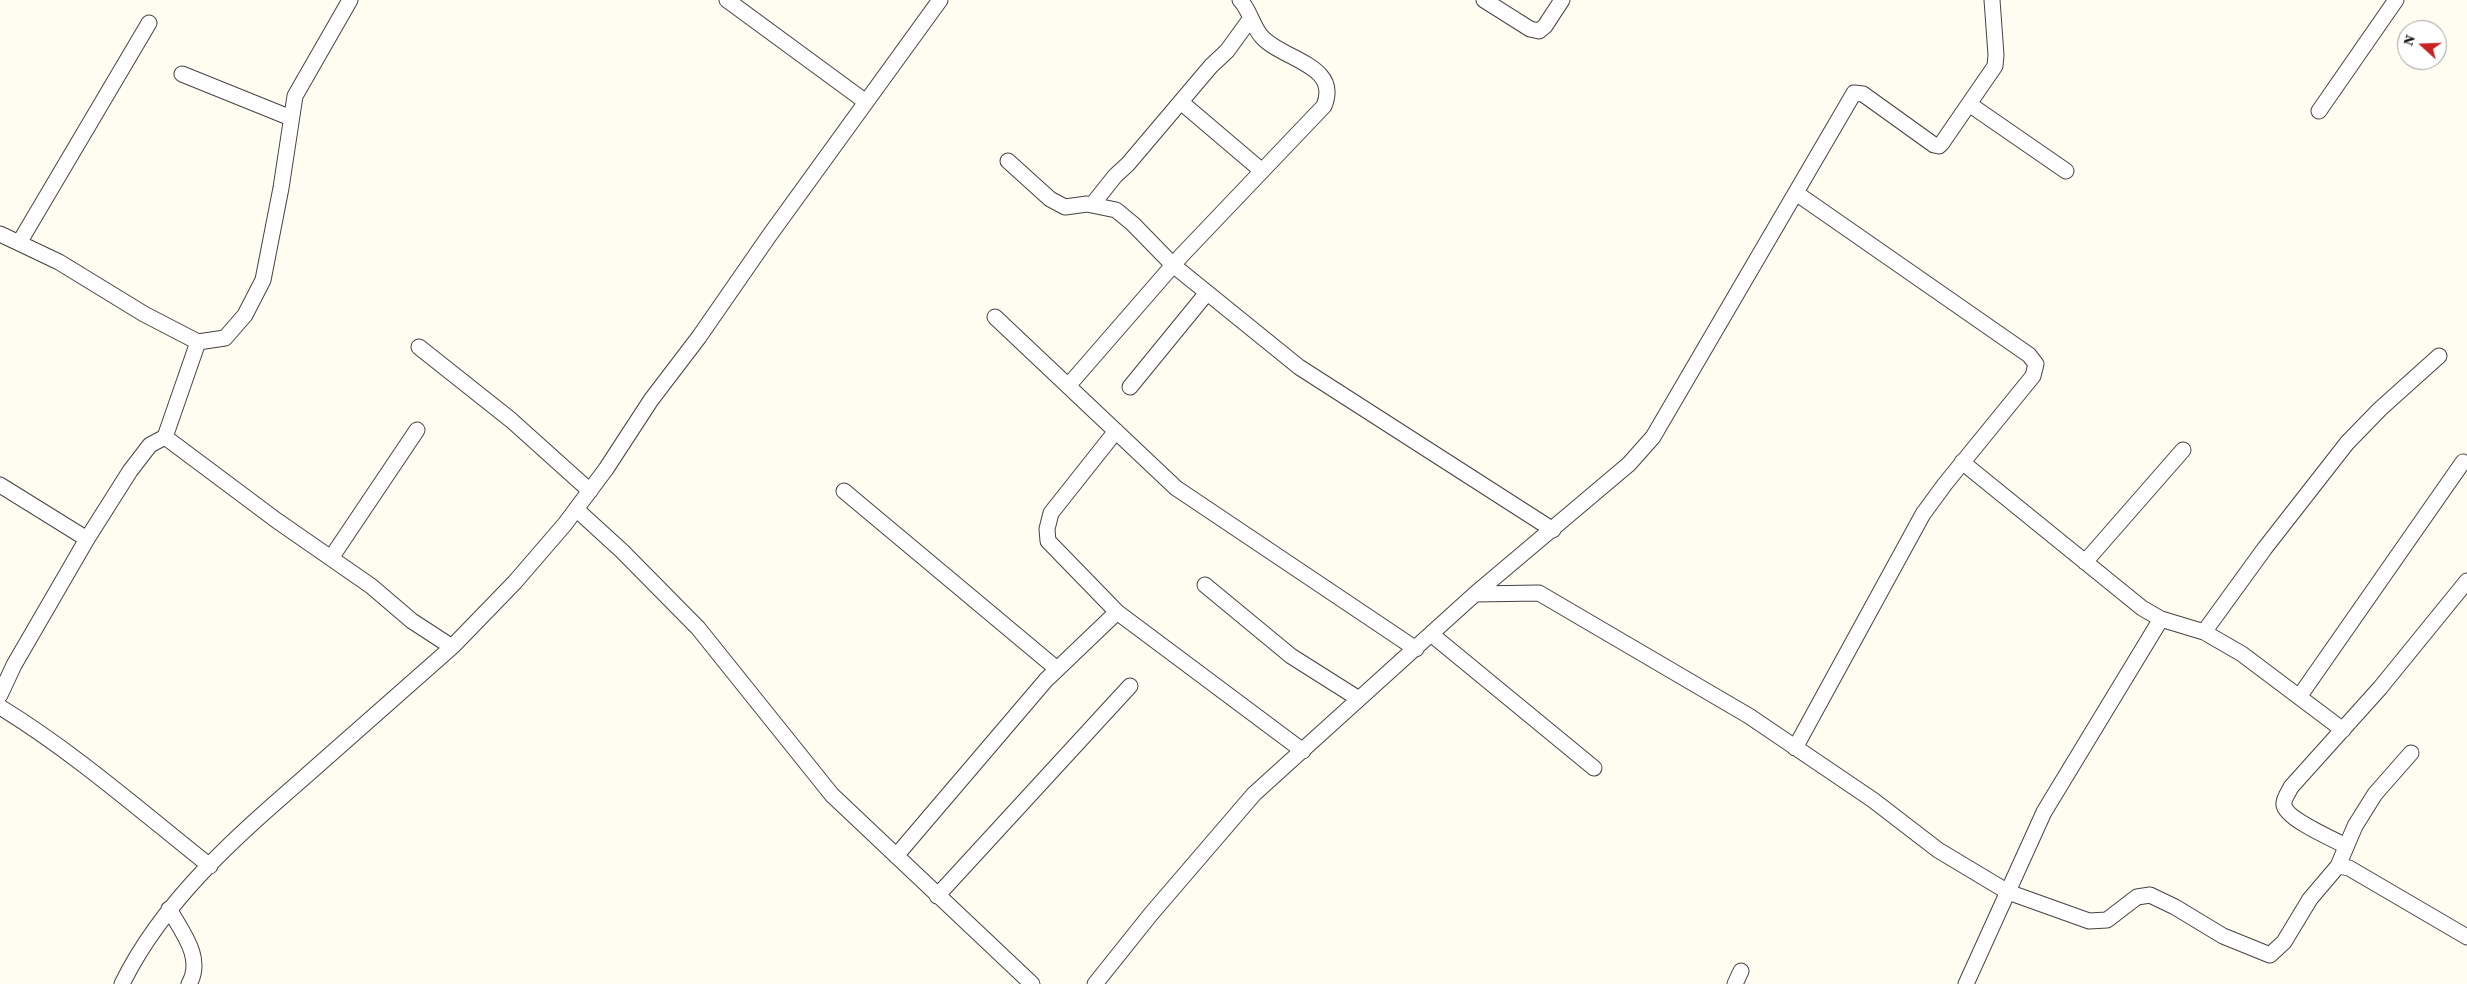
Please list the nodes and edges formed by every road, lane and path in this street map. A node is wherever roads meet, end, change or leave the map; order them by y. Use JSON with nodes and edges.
{"nodes":[{"id":1,"x":350,"y":0,"type":"edge"},
{"id":2,"x":726,"y":0,"type":"edge"},
{"id":3,"x":940,"y":0,"type":"edge"},
{"id":4,"x":1240,"y":0,"type":"edge"},
{"id":5,"x":1484,"y":0,"type":"edge"},
{"id":6,"x":1562,"y":0,"type":"edge"},
{"id":7,"x":1992,"y":0,"type":"edge"},
{"id":8,"x":2396,"y":0,"type":"edge"},
{"id":9,"x":1251,"y":18,"type":"junction"},
{"id":10,"x":149,"y":23,"type":"dead end"},
{"id":11,"x":182,"y":74,"type":"dead end"},
{"id":12,"x":866,"y":102,"type":"junction"},
{"id":13,"x":1182,"y":103,"type":"junction"},
{"id":14,"x":1969,"y":104,"type":"junction"},
{"id":15,"x":2320,"y":111,"type":"dead end"},
{"id":16,"x":291,"y":118,"type":"junction"},
{"id":17,"x":1008,"y":161,"type":"dead end"},
{"id":18,"x":1262,"y":171,"type":"junction"},
{"id":19,"x":2066,"y":171,"type":"dead end"},
{"id":20,"x":1796,"y":193,"type":"junction"},
{"id":21,"x":1092,"y":205,"type":"junction"},
{"id":22,"x":0,"y":234,"type":"edge"},
{"id":23,"x":20,"y":243,"type":"junction"},
{"id":24,"x":1173,"y":265,"type":"junction"},
{"id":25,"x":1206,"y":294,"type":"junction"},
{"id":26,"x":996,"y":317,"type":"dead end"},
{"id":27,"x":198,"y":342,"type":"junction"},
{"id":28,"x":419,"y":347,"type":"dead end"},
{"id":29,"x":2439,"y":356,"type":"dead end"},
{"id":30,"x":1068,"y":386,"type":"junction"},
{"id":31,"x":1130,"y":387,"type":"dead end"},
{"id":32,"x":417,"y":430,"type":"dead end"},
{"id":33,"x":1116,"y":431,"type":"junction"},
{"id":34,"x":165,"y":437,"type":"junction"},
{"id":35,"x":2183,"y":450,"type":"dead end"},
{"id":36,"x":1962,"y":462,"type":"junction"},
{"id":37,"x":2463,"y":462,"type":"dead end"},
{"id":38,"x":0,"y":485,"type":"edge"},
{"id":39,"x":590,"y":491,"type":"junction"},
{"id":40,"x":844,"y":491,"type":"dead end"},
{"id":41,"x":576,"y":509,"type":"junction"},
{"id":42,"x":1553,"y":530,"type":"junction"},
{"id":43,"x":87,"y":539,"type":"junction"},
{"id":44,"x":331,"y":558,"type":"junction"},
{"id":45,"x":2085,"y":562,"type":"junction"},
{"id":46,"x":2467,"y":581,"type":"edge"},
{"id":47,"x":1205,"y":585,"type":"dead end"},
{"id":48,"x":1475,"y":594,"type":"junction"},
{"id":49,"x":1117,"y":612,"type":"junction"},
{"id":50,"x":2161,"y":618,"type":"junction"},
{"id":51,"x":2204,"y":632,"type":"junction"},
{"id":52,"x":1432,"y":634,"type":"junction"},
{"id":53,"x":452,"y":647,"type":"junction"},
{"id":54,"x":1416,"y":649,"type":"junction"},
{"id":55,"x":1057,"y":669,"type":"junction"},
{"id":56,"x":3,"y":678,"type":"edge"},
{"id":57,"x":1130,"y":686,"type":"dead end"},
{"id":58,"x":0,"y":695,"type":"edge"},
{"id":59,"x":2299,"y":697,"type":"junction"},
{"id":60,"x":1359,"y":699,"type":"junction"},
{"id":61,"x":0,"y":708,"type":"edge"},
{"id":62,"x":2343,"y":730,"type":"junction"},
{"id":63,"x":1795,"y":748,"type":"junction"},
{"id":64,"x":1303,"y":751,"type":"junction"},
{"id":65,"x":2411,"y":753,"type":"dead end"},
{"id":66,"x":1594,"y":768,"type":"dead end"},
{"id":67,"x":2346,"y":846,"type":"junction"},
{"id":68,"x":896,"y":856,"type":"junction"},
{"id":69,"x":210,"y":866,"type":"junction"},
{"id":70,"x":2338,"y":866,"type":"junction"},
{"id":71,"x":2008,"y":892,"type":"junction"},
{"id":72,"x":937,"y":896,"type":"junction"},
{"id":73,"x":169,"y":909,"type":"junction"},
{"id":74,"x":2467,"y":937,"type":"edge"},
{"id":75,"x":122,"y":984,"type":"edge"},
{"id":76,"x":189,"y":984,"type":"edge"},
{"id":77,"x":1032,"y":984,"type":"edge"},
{"id":78,"x":1095,"y":984,"type":"edge"},
{"id":79,"x":1966,"y":984,"type":"edge"}],
"edges":[{"from":1,"to":16,"type":"street"},
{"from":2,"to":12,"type":"street"},
{"from":3,"to":12,"type":"street"},
{"from":4,"to":9,"type":"street"},
{"from":5,"to":6,"type":"street"},
{"from":7,"to":14,"type":"street"},
{"from":8,"to":15,"type":"street"},
{"from":9,"to":13,"type":"street"},
{"from":9,"to":18,"type":"street"},
{"from":10,"to":23,"type":"street"},
{"from":11,"to":16,"type":"street"},
{"from":12,"to":39,"type":"street"},
{"from":13,"to":18,"type":"street"},
{"from":13,"to":21,"type":"street"},
{"from":14,"to":19,"type":"street"},
{"from":14,"to":20,"type":"street"},
{"from":16,"to":27,"type":"street"},
{"from":17,"to":21,"type":"street"},
{"from":18,"to":24,"type":"street"},
{"from":20,"to":36,"type":"street"},
{"from":20,"to":42,"type":"street"},
{"from":21,"to":24,"type":"street"},
{"from":22,"to":23,"type":"street"},
{"from":23,"to":27,"type":"street"},
{"from":24,"to":25,"type":"street"},
{"from":24,"to":30,"type":"street"},
{"from":25,"to":31,"type":"street"},
{"from":25,"to":42,"type":"street"},
{"from":26,"to":30,"type":"street"},
{"from":27,"to":34,"type":"street"},
{"from":28,"to":39,"type":"street"},
{"from":29,"to":51,"type":"street"},
{"from":30,"to":33,"type":"street"},
{"from":32,"to":44,"type":"street"},
{"from":33,"to":49,"type":"street"},
{"from":33,"to":54,"type":"street"},
{"from":34,"to":43,"type":"street"},
{"from":34,"to":44,"type":"street"},
{"from":35,"to":45,"type":"street"},
{"from":36,"to":45,"type":"street"},
{"from":36,"to":63,"type":"street"},
{"from":37,"to":59,"type":"street"},
{"from":38,"to":43,"type":"street"},
{"from":39,"to":41,"type":"street"},
{"from":40,"to":55,"type":"street"},
{"from":41,"to":53,"type":"street"},
{"from":41,"to":68,"type":"street"},
{"from":42,"to":48,"type":"street"},
{"from":43,"to":56,"type":"street"},
{"from":44,"to":53,"type":"street"},
{"from":45,"to":50,"type":"street"},
{"from":46,"to":62,"type":"street"},
{"from":47,"to":60,"type":"street"},
{"from":48,"to":52,"type":"street"},
{"from":48,"to":63,"type":"street"},
{"from":49,"to":55,"type":"street"},
{"from":49,"to":64,"type":"street"},
{"from":50,"to":51,"type":"street"},
{"from":50,"to":71,"type":"street"},
{"from":51,"to":59,"type":"street"},
{"from":52,"to":54,"type":"street"},
{"from":52,"to":66,"type":"street"},
{"from":53,"to":69,"type":"street"},
{"from":54,"to":60,"type":"street"},
{"from":55,"to":68,"type":"street"},
{"from":56,"to":58,"type":"street"},
{"from":57,"to":72,"type":"street"},
{"from":59,"to":62,"type":"street"},
{"from":60,"to":64,"type":"street"},
{"from":61,"to":69,"type":"street"},
{"from":62,"to":67,"type":"street"},
{"from":63,"to":71,"type":"street"},
{"from":64,"to":78,"type":"street"},
{"from":65,"to":67,"type":"street"},
{"from":67,"to":70,"type":"street"},
{"from":68,"to":72,"type":"street"},
{"from":69,"to":73,"type":"street"},
{"from":70,"to":71,"type":"street"},
{"from":70,"to":74,"type":"street"},
{"from":71,"to":79,"type":"street"},
{"from":72,"to":77,"type":"street"},
{"from":73,"to":75,"type":"street"},
{"from":73,"to":76,"type":"street"}]}
